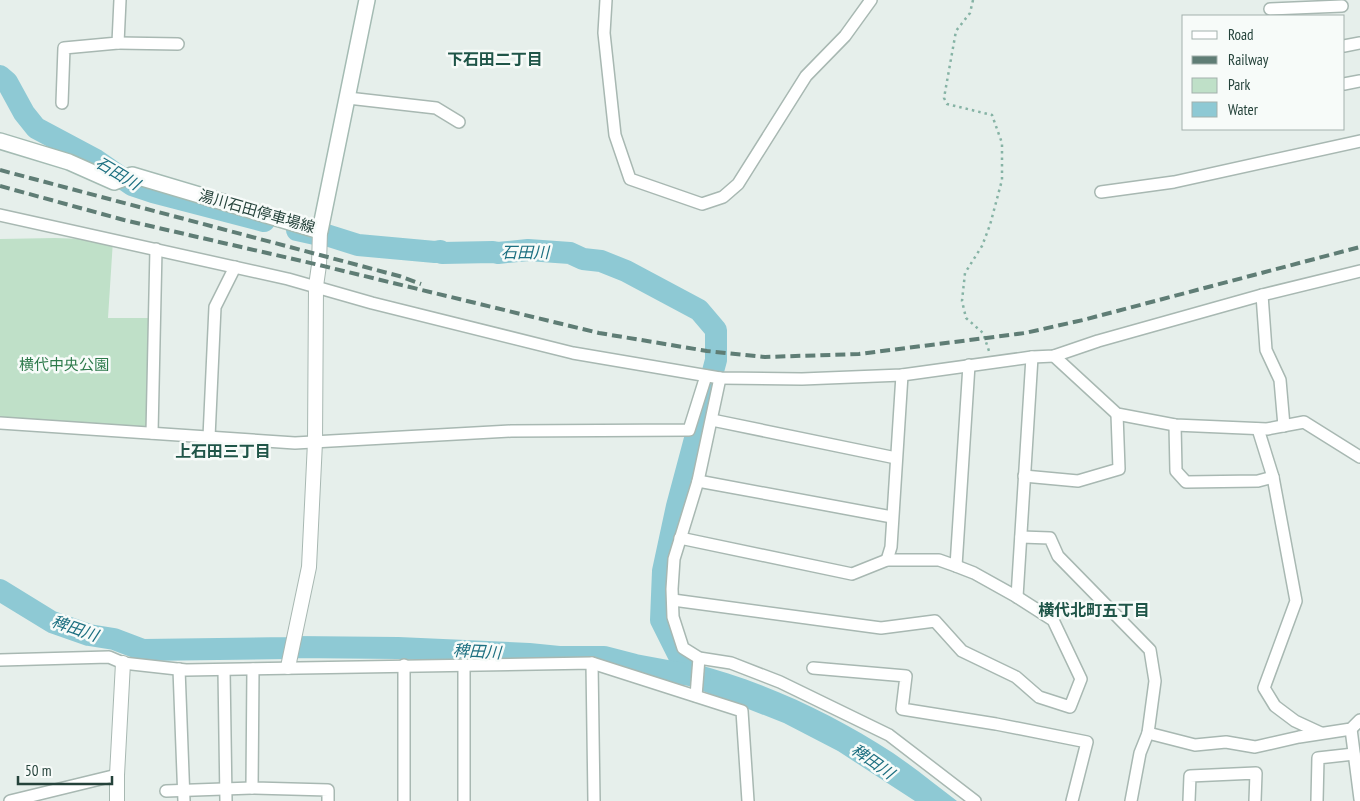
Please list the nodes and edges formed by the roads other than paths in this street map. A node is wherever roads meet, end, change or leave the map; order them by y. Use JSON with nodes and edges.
{"nodes":[{"id":1,"x":120,"y":0,"type":"edge"},
{"id":2,"x":367,"y":0,"type":"edge"},
{"id":3,"x":606,"y":0,"type":"edge"},
{"id":4,"x":871,"y":0,"type":"edge"},
{"id":5,"x":1342,"y":6,"type":"dead end"},
{"id":6,"x":1270,"y":8,"type":"edge"},
{"id":7,"x":118,"y":43,"type":"junction"},
{"id":8,"x":1360,"y":43,"type":"edge"},
{"id":9,"x":178,"y":44,"type":"dead end"},
{"id":10,"x":1345,"y":46,"type":"edge"},
{"id":11,"x":1360,"y":82,"type":"edge"},
{"id":12,"x":1345,"y":84,"type":"edge"},
{"id":13,"x":348,"y":98,"type":"junction"},
{"id":14,"x":62,"y":103,"type":"dead end"},
{"id":15,"x":459,"y":122,"type":"dead end"},
{"id":16,"x":0,"y":141,"type":"edge"},
{"id":17,"x":1360,"y":141,"type":"edge"},
{"id":18,"x":1101,"y":192,"type":"dead end"},
{"id":19,"x":0,"y":215,"type":"edge"},
{"id":20,"x":320,"y":231,"type":"junction"},
{"id":21,"x":156,"y":249,"type":"junction"},
{"id":22,"x":235,"y":267,"type":"junction"},
{"id":23,"x":1360,"y":271,"type":"edge"},
{"id":24,"x":316,"y":286,"type":"junction"},
{"id":25,"x":1262,"y":296,"type":"junction"},
{"id":26,"x":1054,"y":356,"type":"junction"},
{"id":27,"x":1032,"y":357,"type":"junction"},
{"id":28,"x":969,"y":365,"type":"junction"},
{"id":29,"x":902,"y":375,"type":"junction"},
{"id":30,"x":706,"y":376,"type":"junction"},
{"id":31,"x":720,"y":378,"type":"junction"},
{"id":32,"x":1117,"y":414,"type":"junction"},
{"id":33,"x":712,"y":420,"type":"junction"},
{"id":34,"x":0,"y":423,"type":"edge"},
{"id":35,"x":1175,"y":425,"type":"junction"},
{"id":36,"x":1284,"y":426,"type":"junction"},
{"id":37,"x":1258,"y":429,"type":"junction"},
{"id":38,"x":152,"y":433,"type":"junction"},
{"id":39,"x":209,"y":437,"type":"junction"},
{"id":40,"x":315,"y":442,"type":"junction"},
{"id":41,"x":1360,"y":456,"type":"edge"},
{"id":42,"x":896,"y":458,"type":"junction"},
{"id":43,"x":1024,"y":476,"type":"junction"},
{"id":44,"x":1273,"y":477,"type":"junction"},
{"id":45,"x":698,"y":481,"type":"junction"},
{"id":46,"x":892,"y":517,"type":"junction"},
{"id":47,"x":680,"y":538,"type":"junction"},
{"id":48,"x":1021,"y":538,"type":"junction"},
{"id":49,"x":886,"y":560,"type":"junction"},
{"id":50,"x":956,"y":566,"type":"junction"},
{"id":51,"x":1017,"y":596,"type":"junction"},
{"id":52,"x":673,"y":600,"type":"junction"},
{"id":53,"x":699,"y":658,"type":"junction"},
{"id":54,"x":0,"y":660,"type":"edge"},
{"id":55,"x":123,"y":663,"type":"junction"},
{"id":56,"x":592,"y":663,"type":"junction"},
{"id":57,"x":464,"y":665,"type":"junction"},
{"id":58,"x":404,"y":666,"type":"junction"},
{"id":59,"x":288,"y":667,"type":"junction"},
{"id":60,"x":813,"y":668,"type":"dead end"},
{"id":61,"x":179,"y":669,"type":"junction"},
{"id":62,"x":253,"y":669,"type":"junction"},
{"id":63,"x":224,"y":670,"type":"junction"},
{"id":64,"x":696,"y":696,"type":"junction"},
{"id":65,"x":1360,"y":720,"type":"edge"},
{"id":66,"x":1351,"y":729,"type":"junction"},
{"id":67,"x":1148,"y":733,"type":"junction"},
{"id":68,"x":1321,"y":734,"type":"junction"},
{"id":69,"x":1354,"y":754,"type":"junction"},
{"id":70,"x":117,"y":775,"type":"junction"},
{"id":71,"x":252,"y":788,"type":"junction"},
{"id":72,"x":166,"y":791,"type":"dead end"},
{"id":73,"x":183,"y":795,"type":"edge"},
{"id":74,"x":226,"y":795,"type":"edge"},
{"id":75,"x":1360,"y":799,"type":"edge"},
{"id":76,"x":10,"y":801,"type":"edge"},
{"id":77,"x":118,"y":801,"type":"edge"},
{"id":78,"x":328,"y":801,"type":"edge"},
{"id":79,"x":404,"y":801,"type":"edge"},
{"id":80,"x":464,"y":801,"type":"edge"},
{"id":81,"x":594,"y":801,"type":"edge"},
{"id":82,"x":748,"y":801,"type":"edge"},
{"id":83,"x":975,"y":801,"type":"edge"},
{"id":84,"x":1072,"y":801,"type":"edge"},
{"id":85,"x":1131,"y":801,"type":"edge"},
{"id":86,"x":1189,"y":801,"type":"edge"},
{"id":87,"x":1255,"y":801,"type":"edge"},
{"id":88,"x":1318,"y":801,"type":"edge"}],
"edges":[{"from":1,"to":7,"type":"street"},
{"from":2,"to":13,"type":"main road","name":"湯川石田停車場線"},
{"from":3,"to":4,"type":"street"},
{"from":5,"to":6,"type":"street"},
{"from":7,"to":9,"type":"street"},
{"from":7,"to":14,"type":"street"},
{"from":8,"to":10,"type":"street"},
{"from":11,"to":12,"type":"street"},
{"from":13,"to":15,"type":"street"},
{"from":13,"to":20,"type":"main road","name":"湯川石田停車場線"},
{"from":16,"to":20,"type":"main road","name":"湯川石田停車場線"},
{"from":17,"to":18,"type":"street"},
{"from":19,"to":21,"type":"street"},
{"from":20,"to":24,"type":"street"},
{"from":21,"to":22,"type":"street"},
{"from":21,"to":38,"type":"street"},
{"from":22,"to":24,"type":"street"},
{"from":22,"to":39,"type":"street"},
{"from":23,"to":25,"type":"street"},
{"from":24,"to":30,"type":"street"},
{"from":24,"to":40,"type":"street"},
{"from":25,"to":26,"type":"street"},
{"from":25,"to":36,"type":"street"},
{"from":26,"to":27,"type":"street"},
{"from":26,"to":32,"type":"street"},
{"from":27,"to":28,"type":"street"},
{"from":27,"to":43,"type":"street"},
{"from":28,"to":29,"type":"street"},
{"from":28,"to":50,"type":"street"},
{"from":29,"to":31,"type":"street"},
{"from":29,"to":42,"type":"street"},
{"from":30,"to":31,"type":"street"},
{"from":30,"to":40,"type":"street"},
{"from":31,"to":33,"type":"street"},
{"from":32,"to":35,"type":"street"},
{"from":32,"to":43,"type":"street"},
{"from":33,"to":42,"type":"street"},
{"from":33,"to":45,"type":"street"},
{"from":34,"to":38,"type":"street"},
{"from":35,"to":37,"type":"street"},
{"from":35,"to":44,"type":"street"},
{"from":36,"to":37,"type":"street"},
{"from":36,"to":41,"type":"street"},
{"from":37,"to":44,"type":"street"},
{"from":38,"to":39,"type":"street"},
{"from":39,"to":40,"type":"street"},
{"from":40,"to":59,"type":"street"},
{"from":42,"to":46,"type":"street"},
{"from":43,"to":48,"type":"street"},
{"from":44,"to":68,"type":"street"},
{"from":45,"to":46,"type":"street"},
{"from":45,"to":47,"type":"street"},
{"from":46,"to":49,"type":"street"},
{"from":47,"to":49,"type":"street"},
{"from":47,"to":52,"type":"street"},
{"from":48,"to":51,"type":"street"},
{"from":48,"to":67,"type":"street"},
{"from":49,"to":50,"type":"street"},
{"from":50,"to":51,"type":"street"},
{"from":51,"to":52,"type":"street"},
{"from":52,"to":53,"type":"street"},
{"from":53,"to":64,"type":"street"},
{"from":53,"to":83,"type":"street"},
{"from":54,"to":55,"type":"street"},
{"from":55,"to":61,"type":"street"},
{"from":55,"to":70,"type":"street"},
{"from":56,"to":57,"type":"street"},
{"from":56,"to":64,"type":"street"},
{"from":56,"to":81,"type":"street"},
{"from":57,"to":58,"type":"street"},
{"from":57,"to":80,"type":"street"},
{"from":58,"to":59,"type":"street"},
{"from":58,"to":79,"type":"street"},
{"from":59,"to":62,"type":"street"},
{"from":60,"to":84,"type":"street"},
{"from":61,"to":63,"type":"street"},
{"from":61,"to":73,"type":"street"},
{"from":62,"to":63,"type":"street"},
{"from":62,"to":71,"type":"street"},
{"from":63,"to":74,"type":"street"},
{"from":64,"to":82,"type":"street"},
{"from":65,"to":66,"type":"street"},
{"from":66,"to":68,"type":"street"},
{"from":66,"to":69,"type":"street"},
{"from":67,"to":68,"type":"street"},
{"from":67,"to":85,"type":"street"},
{"from":69,"to":75,"type":"street"},
{"from":69,"to":88,"type":"street"},
{"from":70,"to":76,"type":"street"},
{"from":70,"to":77,"type":"street"},
{"from":71,"to":74,"type":"street"},
{"from":71,"to":78,"type":"street"},
{"from":72,"to":73,"type":"street"},
{"from":73,"to":74,"type":"street"},
{"from":86,"to":87,"type":"street"}]}
